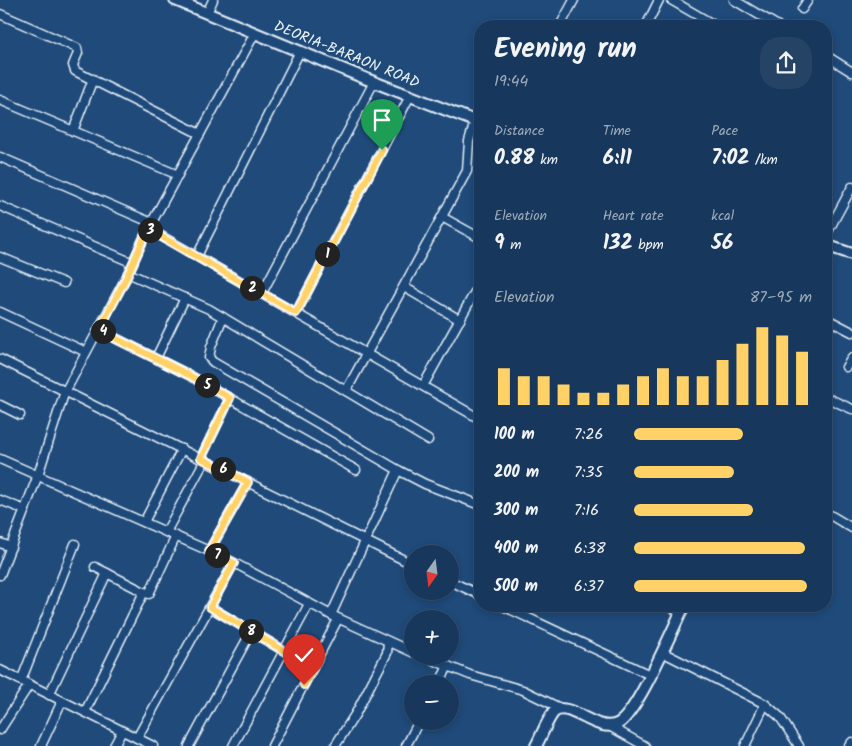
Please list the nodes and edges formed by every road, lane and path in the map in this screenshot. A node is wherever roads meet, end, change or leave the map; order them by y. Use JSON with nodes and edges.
{"nodes":[{"id":1,"x":175,"y":0,"type":"edge"},
{"id":2,"x":213,"y":0,"type":"edge"},
{"id":3,"x":574,"y":0,"type":"edge"},
{"id":4,"x":659,"y":0,"type":"edge"},
{"id":5,"x":671,"y":0,"type":"edge"},
{"id":6,"x":734,"y":0,"type":"edge"},
{"id":7,"x":808,"y":0,"type":"edge"},
{"id":8,"x":802,"y":9,"type":"dead end"},
{"id":9,"x":207,"y":13,"type":"junction"},
{"id":10,"x":0,"y":14,"type":"edge"},
{"id":11,"x":563,"y":20,"type":"edge"},
{"id":12,"x":649,"y":20,"type":"edge"},
{"id":13,"x":706,"y":20,"type":"edge"},
{"id":14,"x":768,"y":20,"type":"edge"},
{"id":15,"x":255,"y":33,"type":"junction"},
{"id":16,"x":300,"y":51,"type":"junction"},
{"id":17,"x":832,"y":59,"type":"edge"},
{"id":18,"x":852,"y":72,"type":"edge"},
{"id":19,"x":93,"y":79,"type":"junction"},
{"id":20,"x":374,"y":82,"type":"junction"},
{"id":21,"x":410,"y":96,"type":"junction"},
{"id":22,"x":0,"y":100,"type":"edge"},
{"id":23,"x":474,"y":120,"type":"edge"},
{"id":24,"x":474,"y":130,"type":"edge"},
{"id":25,"x":73,"y":131,"type":"junction"},
{"id":26,"x":200,"y":134,"type":"junction"},
{"id":27,"x":0,"y":157,"type":"edge"},
{"id":28,"x":178,"y":175,"type":"junction"},
{"id":29,"x":852,"y":187,"type":"edge"},
{"id":30,"x":0,"y":206,"type":"edge"},
{"id":31,"x":442,"y":218,"type":"junction"},
{"id":32,"x":832,"y":224,"type":"edge"},
{"id":33,"x":150,"y":226,"type":"junction"},
{"id":34,"x":474,"y":235,"type":"edge"},
{"id":35,"x":832,"y":247,"type":"edge"},
{"id":36,"x":852,"y":254,"type":"edge"},
{"id":37,"x":197,"y":256,"type":"junction"},
{"id":38,"x":0,"y":257,"type":"edge"},
{"id":39,"x":133,"y":263,"type":"junction"},
{"id":40,"x":128,"y":273,"type":"junction"},
{"id":41,"x":64,"y":283,"type":"dead end"},
{"id":42,"x":404,"y":287,"type":"junction"},
{"id":43,"x":262,"y":293,"type":"junction"},
{"id":44,"x":474,"y":294,"type":"edge"},
{"id":45,"x":185,"y":298,"type":"junction"},
{"id":46,"x":0,"y":312,"type":"edge"},
{"id":47,"x":296,"y":313,"type":"junction"},
{"id":48,"x":223,"y":317,"type":"junction"},
{"id":49,"x":460,"y":320,"type":"junction"},
{"id":50,"x":832,"y":322,"type":"edge"},
{"id":51,"x":99,"y":330,"type":"junction"},
{"id":52,"x":852,"y":332,"type":"edge"},
{"id":53,"x":86,"y":352,"type":"junction"},
{"id":54,"x":368,"y":354,"type":"junction"},
{"id":55,"x":156,"y":358,"type":"junction"},
{"id":56,"x":852,"y":358,"type":"edge"},
{"id":57,"x":0,"y":360,"type":"edge"},
{"id":58,"x":846,"y":368,"type":"dead end"},
{"id":59,"x":423,"y":386,"type":"junction"},
{"id":60,"x":66,"y":391,"type":"junction"},
{"id":61,"x":346,"y":391,"type":"junction"},
{"id":62,"x":230,"y":398,"type":"junction"},
{"id":63,"x":832,"y":400,"type":"edge"},
{"id":64,"x":0,"y":405,"type":"edge"},
{"id":65,"x":852,"y":409,"type":"edge"},
{"id":66,"x":474,"y":413,"type":"edge"},
{"id":67,"x":20,"y":415,"type":"dead end"},
{"id":68,"x":428,"y":440,"type":"dead end"},
{"id":69,"x":182,"y":449,"type":"junction"},
{"id":70,"x":0,"y":459,"type":"edge"},
{"id":71,"x":203,"y":459,"type":"junction"},
{"id":72,"x":356,"y":470,"type":"dead end"},
{"id":73,"x":398,"y":470,"type":"junction"},
{"id":74,"x":38,"y":476,"type":"junction"},
{"id":75,"x":248,"y":482,"type":"junction"},
{"id":76,"x":0,"y":500,"type":"edge"},
{"id":77,"x":474,"y":503,"type":"edge"},
{"id":78,"x":25,"y":510,"type":"junction"},
{"id":79,"x":832,"y":516,"type":"edge"},
{"id":80,"x":144,"y":522,"type":"junction"},
{"id":81,"x":852,"y":528,"type":"edge"},
{"id":82,"x":166,"y":532,"type":"junction"},
{"id":83,"x":176,"y":536,"type":"junction"},
{"id":84,"x":365,"y":540,"type":"junction"},
{"id":85,"x":0,"y":543,"type":"edge"},
{"id":86,"x":75,"y":544,"type":"dead end"},
{"id":87,"x":11,"y":547,"type":"junction"},
{"id":88,"x":209,"y":551,"type":"junction"},
{"id":89,"x":404,"y":560,"type":"edge"},
{"id":90,"x":234,"y":563,"type":"junction"},
{"id":91,"x":95,"y":567,"type":"dead end"},
{"id":92,"x":107,"y":573,"type":"junction"},
{"id":93,"x":0,"y":575,"type":"edge"},
{"id":94,"x":459,"y":585,"type":"edge"},
{"id":95,"x":144,"y":592,"type":"junction"},
{"id":96,"x":474,"y":592,"type":"edge"},
{"id":97,"x":309,"y":604,"type":"junction"},
{"id":98,"x":210,"y":607,"type":"junction"},
{"id":99,"x":518,"y":612,"type":"edge"},
{"id":100,"x":682,"y":612,"type":"edge"},
{"id":101,"x":334,"y":617,"type":"junction"},
{"id":102,"x":251,"y":632,"type":"junction"},
{"id":103,"x":388,"y":642,"type":"junction"},
{"id":104,"x":404,"y":649,"type":"edge"},
{"id":105,"x":284,"y":650,"type":"junction"},
{"id":106,"x":662,"y":652,"type":"junction"},
{"id":107,"x":448,"y":666,"type":"joint"},
{"id":108,"x":313,"y":668,"type":"junction"},
{"id":109,"x":1,"y":673,"type":"edge"},
{"id":110,"x":444,"y":675,"type":"edge"},
{"id":111,"x":650,"y":675,"type":"junction"},
{"id":112,"x":21,"y":681,"type":"junction"},
{"id":113,"x":29,"y":685,"type":"junction"},
{"id":114,"x":49,"y":694,"type":"junction"},
{"id":115,"x":62,"y":701,"type":"junction"},
{"id":116,"x":765,"y":704,"type":"junction"},
{"id":117,"x":562,"y":709,"type":"junction"},
{"id":118,"x":85,"y":712,"type":"junction"},
{"id":119,"x":611,"y":727,"type":"junction"},
{"id":120,"x":0,"y":730,"type":"edge"},
{"id":121,"x":414,"y":730,"type":"edge"},
{"id":122,"x":122,"y":731,"type":"junction"},
{"id":123,"x":137,"y":738,"type":"junction"},
{"id":124,"x":852,"y":742,"type":"edge"},
{"id":125,"x":41,"y":746,"type":"edge"},
{"id":126,"x":114,"y":746,"type":"edge"},
{"id":127,"x":153,"y":746,"type":"edge"},
{"id":128,"x":189,"y":746,"type":"edge"},
{"id":129,"x":233,"y":746,"type":"edge"},
{"id":130,"x":272,"y":746,"type":"edge"},
{"id":131,"x":336,"y":746,"type":"edge"},
{"id":132,"x":406,"y":746,"type":"edge"},
{"id":133,"x":536,"y":746,"type":"edge"},
{"id":134,"x":645,"y":746,"type":"edge"},
{"id":135,"x":745,"y":746,"type":"edge"},
{"id":136,"x":799,"y":746,"type":"edge"},
{"id":137,"x":849,"y":746,"type":"edge"}],
"edges":[{"from":1,"to":9,"type":"street","name":"DEORIA-BARAON ROAD"},
{"from":2,"to":9,"type":"street"},
{"from":3,"to":11,"type":"street"},
{"from":4,"to":12,"type":"street"},
{"from":5,"to":13,"type":"street"},
{"from":6,"to":14,"type":"street"},
{"from":7,"to":8,"type":"street"},
{"from":9,"to":15,"type":"street","name":"DEORIA-BARAON ROAD"},
{"from":10,"to":19,"type":"street"},
{"from":15,"to":16,"type":"street","name":"DEORIA-BARAON ROAD"},
{"from":15,"to":26,"type":"street"},
{"from":16,"to":20,"type":"street","name":"DEORIA-BARAON ROAD"},
{"from":16,"to":37,"type":"street"},
{"from":17,"to":18,"type":"street"},
{"from":19,"to":25,"type":"street"},
{"from":19,"to":26,"type":"street"},
{"from":20,"to":21,"type":"street","name":"DEORIA-BARAON ROAD"},
{"from":20,"to":43,"type":"street"},
{"from":21,"to":23,"type":"street","name":"DEORIA-BARAON ROAD"},
{"from":21,"to":47,"type":"street"},
{"from":22,"to":25,"type":"street"},
{"from":24,"to":31,"type":"street"},
{"from":25,"to":28,"type":"street"},
{"from":26,"to":28,"type":"street"},
{"from":27,"to":33,"type":"street"},
{"from":28,"to":33,"type":"street"},
{"from":29,"to":32,"type":"street"},
{"from":30,"to":39,"type":"street"},
{"from":31,"to":34,"type":"street"},
{"from":31,"to":42,"type":"street"},
{"from":33,"to":37,"type":"street"},
{"from":33,"to":39,"type":"street"},
{"from":35,"to":36,"type":"street"},
{"from":37,"to":43,"type":"street"},
{"from":38,"to":41,"type":"street"},
{"from":39,"to":40,"type":"street"},
{"from":40,"to":45,"type":"street"},
{"from":40,"to":51,"type":"street"},
{"from":42,"to":49,"type":"street"},
{"from":42,"to":54,"type":"street"},
{"from":43,"to":47,"type":"street"},
{"from":44,"to":49,"type":"street"},
{"from":45,"to":48,"type":"street"},
{"from":45,"to":55,"type":"street"},
{"from":46,"to":53,"type":"street"},
{"from":47,"to":54,"type":"street"},
{"from":48,"to":61,"type":"street"},
{"from":48,"to":73,"type":"street"},
{"from":49,"to":59,"type":"street"},
{"from":50,"to":52,"type":"street"},
{"from":51,"to":53,"type":"street"},
{"from":51,"to":55,"type":"street"},
{"from":53,"to":60,"type":"street"},
{"from":54,"to":59,"type":"street"},
{"from":54,"to":61,"type":"street"},
{"from":55,"to":62,"type":"street"},
{"from":56,"to":58,"type":"street"},
{"from":57,"to":60,"type":"street"},
{"from":59,"to":66,"type":"street"},
{"from":60,"to":69,"type":"street"},
{"from":60,"to":74,"type":"street"},
{"from":61,"to":68,"type":"street"},
{"from":62,"to":71,"type":"street"},
{"from":62,"to":72,"type":"street"},
{"from":63,"to":65,"type":"street"},
{"from":64,"to":67,"type":"street"},
{"from":69,"to":71,"type":"street"},
{"from":69,"to":80,"type":"street"},
{"from":70,"to":74,"type":"street"},
{"from":71,"to":75,"type":"street"},
{"from":71,"to":82,"type":"street"},
{"from":73,"to":77,"type":"street"},
{"from":73,"to":84,"type":"street"},
{"from":74,"to":78,"type":"street"},
{"from":74,"to":80,"type":"street"},
{"from":75,"to":84,"type":"street"},
{"from":75,"to":88,"type":"street"},
{"from":76,"to":78,"type":"street"},
{"from":78,"to":87,"type":"street"},
{"from":79,"to":81,"type":"street"},
{"from":80,"to":82,"type":"street"},
{"from":82,"to":83,"type":"street"},
{"from":83,"to":88,"type":"street"},
{"from":83,"to":95,"type":"street"},
{"from":84,"to":89,"type":"street"},
{"from":84,"to":101,"type":"street"},
{"from":85,"to":87,"type":"street"},
{"from":86,"to":112,"type":"street"},
{"from":87,"to":93,"type":"street"},
{"from":88,"to":90,"type":"street"},
{"from":90,"to":97,"type":"street"},
{"from":90,"to":98,"type":"street"},
{"from":91,"to":92,"type":"street"},
{"from":92,"to":95,"type":"street"},
{"from":92,"to":114,"type":"street"},
{"from":94,"to":96,"type":"street"},
{"from":95,"to":118,"type":"street"},
{"from":97,"to":101,"type":"street"},
{"from":97,"to":105,"type":"street"},
{"from":98,"to":102,"type":"street"},
{"from":98,"to":123,"type":"street"},
{"from":99,"to":111,"type":"street"},
{"from":100,"to":106,"type":"street"},
{"from":101,"to":103,"type":"street"},
{"from":101,"to":108,"type":"street"},
{"from":102,"to":105,"type":"street"},
{"from":102,"to":128,"type":"street"},
{"from":103,"to":104,"type":"street"},
{"from":103,"to":131,"type":"street"},
{"from":105,"to":108,"type":"street"},
{"from":105,"to":129,"type":"street"},
{"from":106,"to":111,"type":"street"},
{"from":106,"to":116,"type":"street"},
{"from":107,"to":110,"type":"street"},
{"from":107,"to":117,"type":"street"},
{"from":108,"to":130,"type":"street"},
{"from":109,"to":112,"type":"street"},
{"from":111,"to":119,"type":"street"},
{"from":112,"to":113,"type":"street"},
{"from":113,"to":114,"type":"street"},
{"from":113,"to":120,"type":"street"},
{"from":114,"to":115,"type":"street"},
{"from":115,"to":118,"type":"street"},
{"from":115,"to":125,"type":"street"},
{"from":116,"to":135,"type":"street"},
{"from":116,"to":136,"type":"street"},
{"from":117,"to":119,"type":"street"},
{"from":117,"to":133,"type":"street"},
{"from":118,"to":122,"type":"street"},
{"from":119,"to":134,"type":"street"},
{"from":121,"to":132,"type":"street"},
{"from":122,"to":123,"type":"street"},
{"from":122,"to":126,"type":"street"},
{"from":123,"to":127,"type":"street"},
{"from":124,"to":137,"type":"street"}]}
